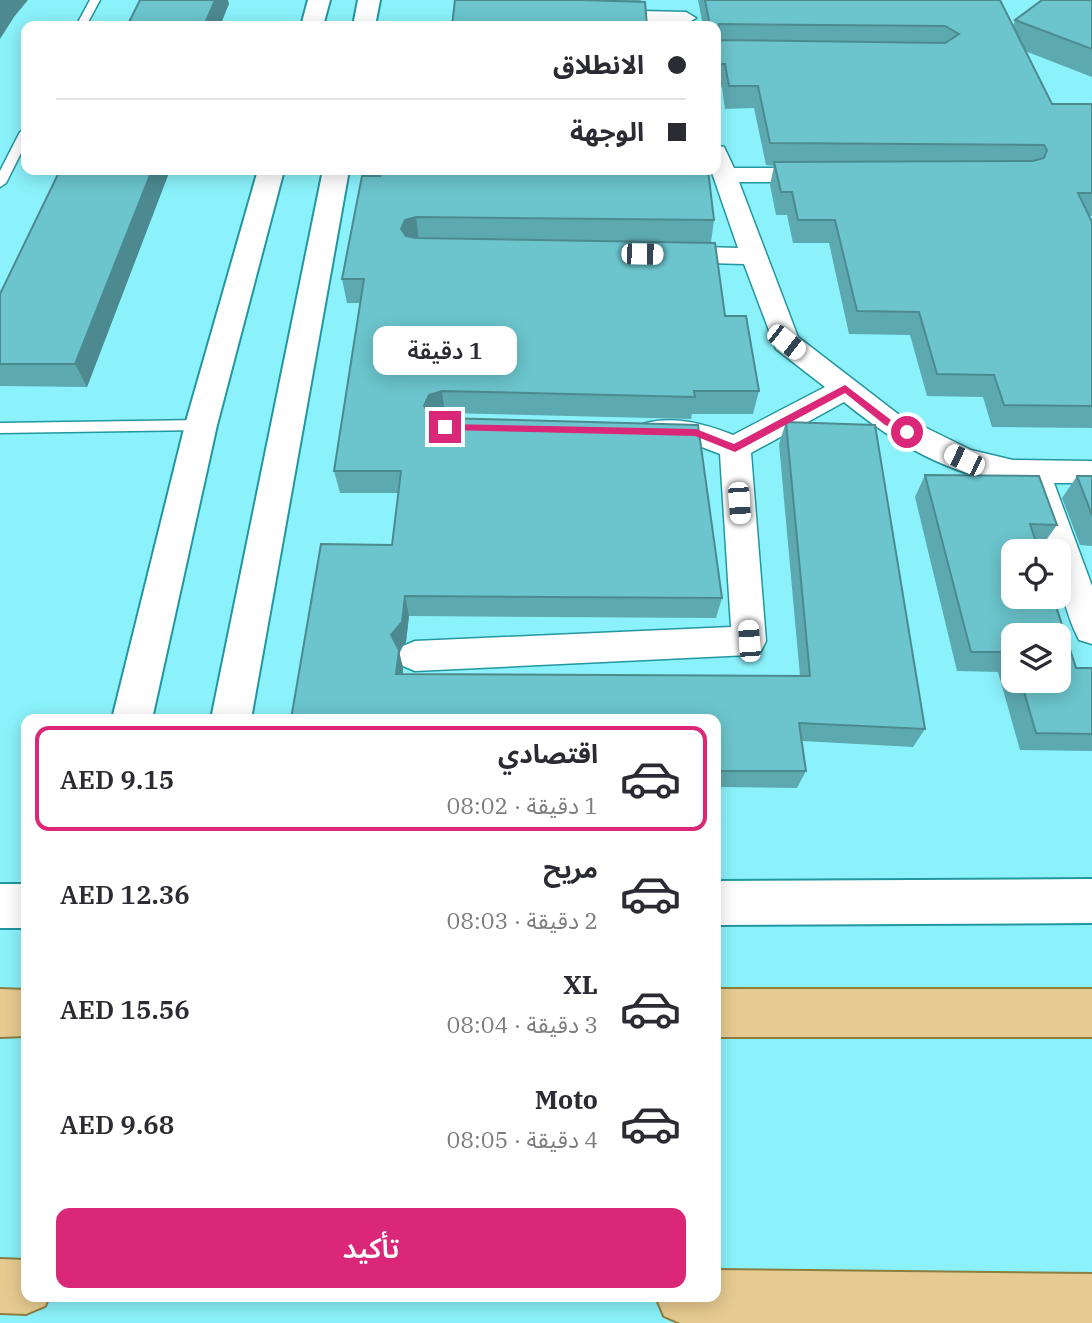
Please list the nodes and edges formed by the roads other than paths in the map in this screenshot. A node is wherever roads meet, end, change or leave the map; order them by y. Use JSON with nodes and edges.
{"nodes":[{"id":1,"x":94,"y":0,"type":"edge"},
{"id":2,"x":319,"y":0,"type":"edge"},
{"id":3,"x":369,"y":0,"type":"edge"},
{"id":4,"x":684,"y":15,"type":"edge"},
{"id":5,"x":574,"y":16,"type":"edge"},
{"id":6,"x":84,"y":21,"type":"edge"},
{"id":7,"x":313,"y":21,"type":"edge"},
{"id":8,"x":365,"y":21,"type":"edge"},
{"id":9,"x":21,"y":142,"type":"edge"},
{"id":10,"x":721,"y":163,"type":"edge"},
{"id":11,"x":721,"y":166,"type":"edge"},
{"id":12,"x":270,"y":175,"type":"edge"},
{"id":13,"x":335,"y":175,"type":"edge"},
{"id":14,"x":846,"y":175,"type":"edge"},
{"id":15,"x":0,"y":183,"type":"edge"},
{"id":16,"x":642,"y":254,"type":"edge"},
{"id":17,"x":754,"y":256,"type":"junction"},
{"id":18,"x":845,"y":388,"type":"junction"},
{"id":19,"x":201,"y":425,"type":"junction"},
{"id":20,"x":0,"y":428,"type":"edge"},
{"id":21,"x":627,"y":431,"type":"edge"},
{"id":22,"x":735,"y":449,"type":"junction"},
{"id":23,"x":1035,"y":472,"type":"junction"},
{"id":24,"x":1092,"y":472,"type":"edge"},
{"id":25,"x":1091,"y":630,"type":"edge"},
{"id":26,"x":415,"y":656,"type":"dead end"},
{"id":27,"x":133,"y":714,"type":"edge"},
{"id":28,"x":232,"y":714,"type":"edge"},
{"id":29,"x":1092,"y":901,"type":"edge"},
{"id":30,"x":721,"y":903,"type":"edge"},
{"id":31,"x":0,"y":906,"type":"edge"},
{"id":32,"x":21,"y":906,"type":"edge"},
{"id":33,"x":0,"y":1013,"type":"edge"},
{"id":34,"x":21,"y":1013,"type":"edge"},
{"id":35,"x":721,"y":1013,"type":"edge"},
{"id":36,"x":1092,"y":1013,"type":"edge"},
{"id":37,"x":0,"y":1286,"type":"edge"},
{"id":38,"x":21,"y":1287,"type":"edge"},
{"id":39,"x":721,"y":1297,"type":"edge"},
{"id":40,"x":1092,"y":1301,"type":"edge"}],
"edges":[{"from":1,"to":6,"type":"lane"},
{"from":2,"to":7,"type":"street"},
{"from":3,"to":8,"type":"street"},
{"from":4,"to":5,"type":"street"},
{"from":9,"to":15,"type":"lane"},
{"from":10,"to":14,"type":"street"},
{"from":11,"to":17,"type":"street"},
{"from":12,"to":19,"type":"street"},
{"from":13,"to":28,"type":"street"},
{"from":16,"to":17,"type":"street"},
{"from":17,"to":18,"type":"street"},
{"from":18,"to":22,"type":"street"},
{"from":18,"to":23,"type":"street"},
{"from":19,"to":20,"type":"lane"},
{"from":19,"to":27,"type":"street"},
{"from":21,"to":22,"type":"street"},
{"from":22,"to":26,"type":"street"},
{"from":23,"to":24,"type":"street"},
{"from":23,"to":25,"type":"street"},
{"from":29,"to":30,"type":"street"},
{"from":31,"to":32,"type":"street"},
{"from":33,"to":34,"type":"main road"},
{"from":35,"to":36,"type":"main road"},
{"from":37,"to":38,"type":"main road"},
{"from":39,"to":40,"type":"main road"}]}
